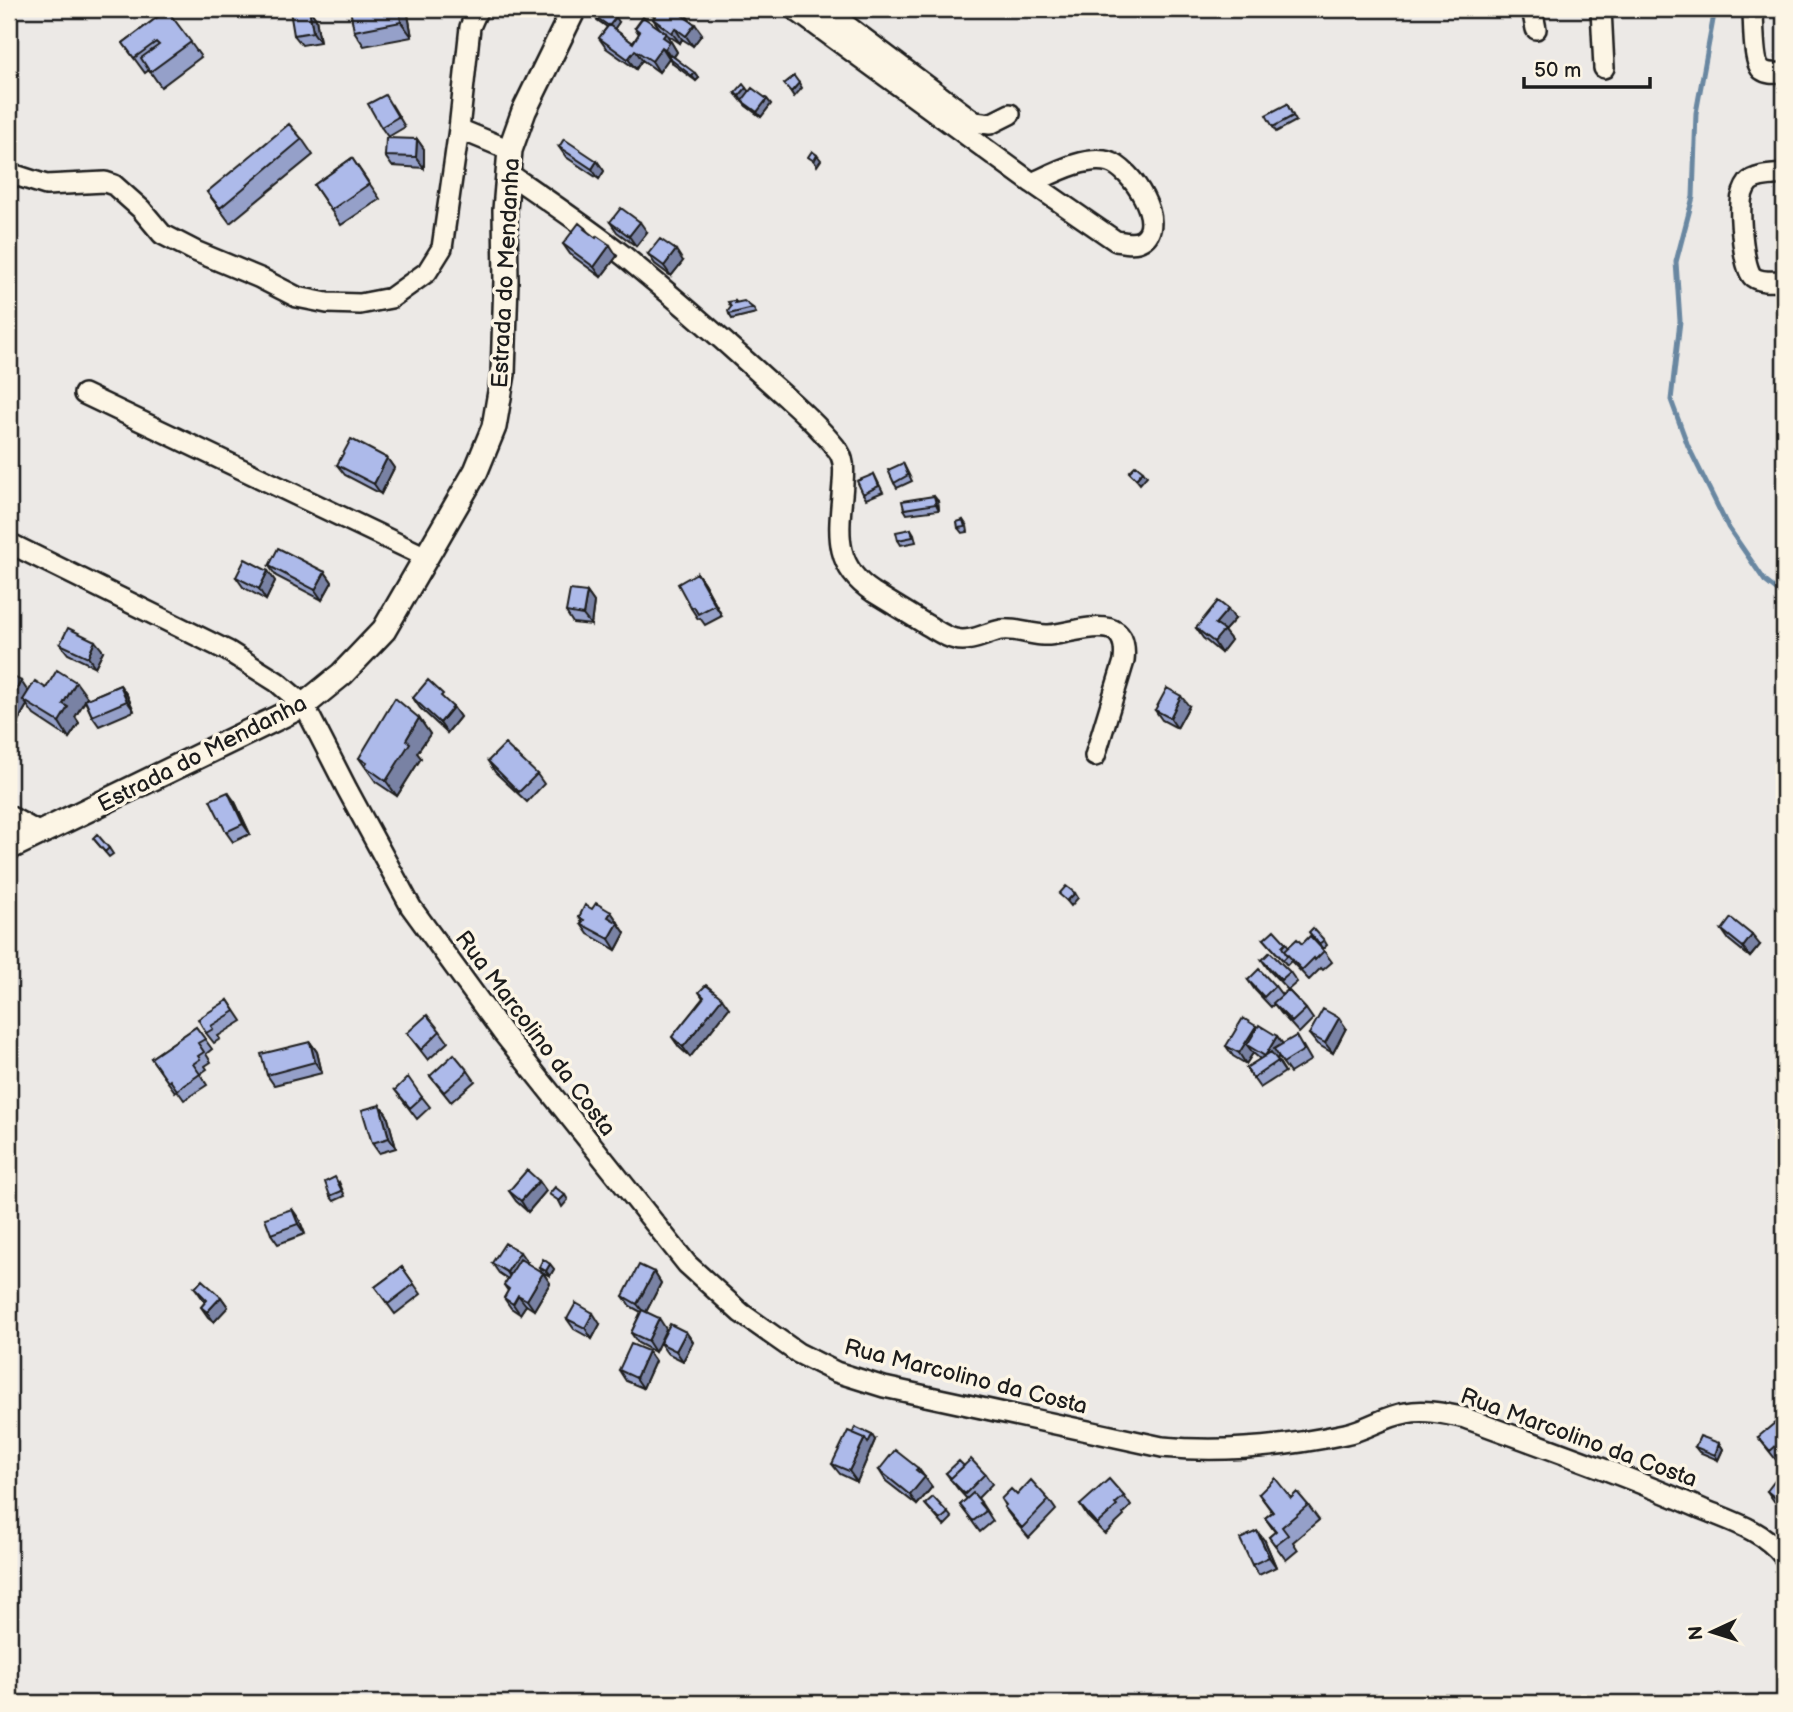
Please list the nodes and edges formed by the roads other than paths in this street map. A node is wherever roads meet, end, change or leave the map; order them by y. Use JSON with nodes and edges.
{"nodes":[{"id":1,"x":478,"y":9,"type":"edge"},
{"id":2,"x":574,"y":9,"type":"edge"},
{"id":3,"x":794,"y":9,"type":"edge"},
{"id":4,"x":825,"y":9,"type":"edge"},
{"id":5,"x":1532,"y":9,"type":"edge"},
{"id":6,"x":1601,"y":9,"type":"edge"},
{"id":7,"x":1755,"y":9,"type":"edge"},
{"id":8,"x":1536,"y":29,"type":"dead end"},
{"id":9,"x":1604,"y":68,"type":"dead end"},
{"id":10,"x":1784,"y":73,"type":"edge"},
{"id":11,"x":1010,"y":114,"type":"dead end"},
{"id":12,"x":459,"y":129,"type":"junction"},
{"id":13,"x":510,"y":150,"type":"junction"},
{"id":14,"x":9,"y":173,"type":"edge"},
{"id":15,"x":508,"y":173,"type":"junction"},
{"id":16,"x":1784,"y":174,"type":"edge"},
{"id":17,"x":1032,"y":183,"type":"junction"},
{"id":18,"x":1784,"y":281,"type":"edge"},
{"id":19,"x":84,"y":394,"type":"dead end"},
{"id":20,"x":9,"y":543,"type":"edge"},
{"id":21,"x":426,"y":557,"type":"junction"},
{"id":22,"x":304,"y":705,"type":"junction"},
{"id":23,"x":1095,"y":756,"type":"dead end"},
{"id":24,"x":9,"y":816,"type":"edge"},
{"id":25,"x":40,"y":833,"type":"junction"},
{"id":26,"x":9,"y":848,"type":"edge"},
{"id":27,"x":1784,"y":1557,"type":"edge"}],
"edges":[{"from":1,"to":12,"type":"street"},
{"from":2,"to":13,"type":"main road","name":"Estrada do Mendanha"},
{"from":3,"to":17,"type":"street"},
{"from":4,"to":11,"type":"street"},
{"from":5,"to":8,"type":"street"},
{"from":6,"to":9,"type":"street"},
{"from":7,"to":10,"type":"street"},
{"from":12,"to":13,"type":"street"},
{"from":12,"to":14,"type":"street"},
{"from":13,"to":15,"type":"main road","name":"Estrada do Mendanha"},
{"from":15,"to":21,"type":"main road","name":"Estrada do Mendanha"},
{"from":15,"to":23,"type":"street"},
{"from":16,"to":18,"type":"street"},
{"from":17,"to":17,"type":"street"},
{"from":19,"to":21,"type":"street"},
{"from":20,"to":22,"type":"street"},
{"from":21,"to":22,"type":"main road","name":"Estrada do Mendanha"},
{"from":22,"to":25,"type":"main road","name":"Estrada do Mendanha"},
{"from":22,"to":27,"type":"street","name":"Rua Marcolino da Costa"},
{"from":24,"to":25,"type":"street"},
{"from":25,"to":26,"type":"main road","name":"Estrada do Mendanha"}]}
